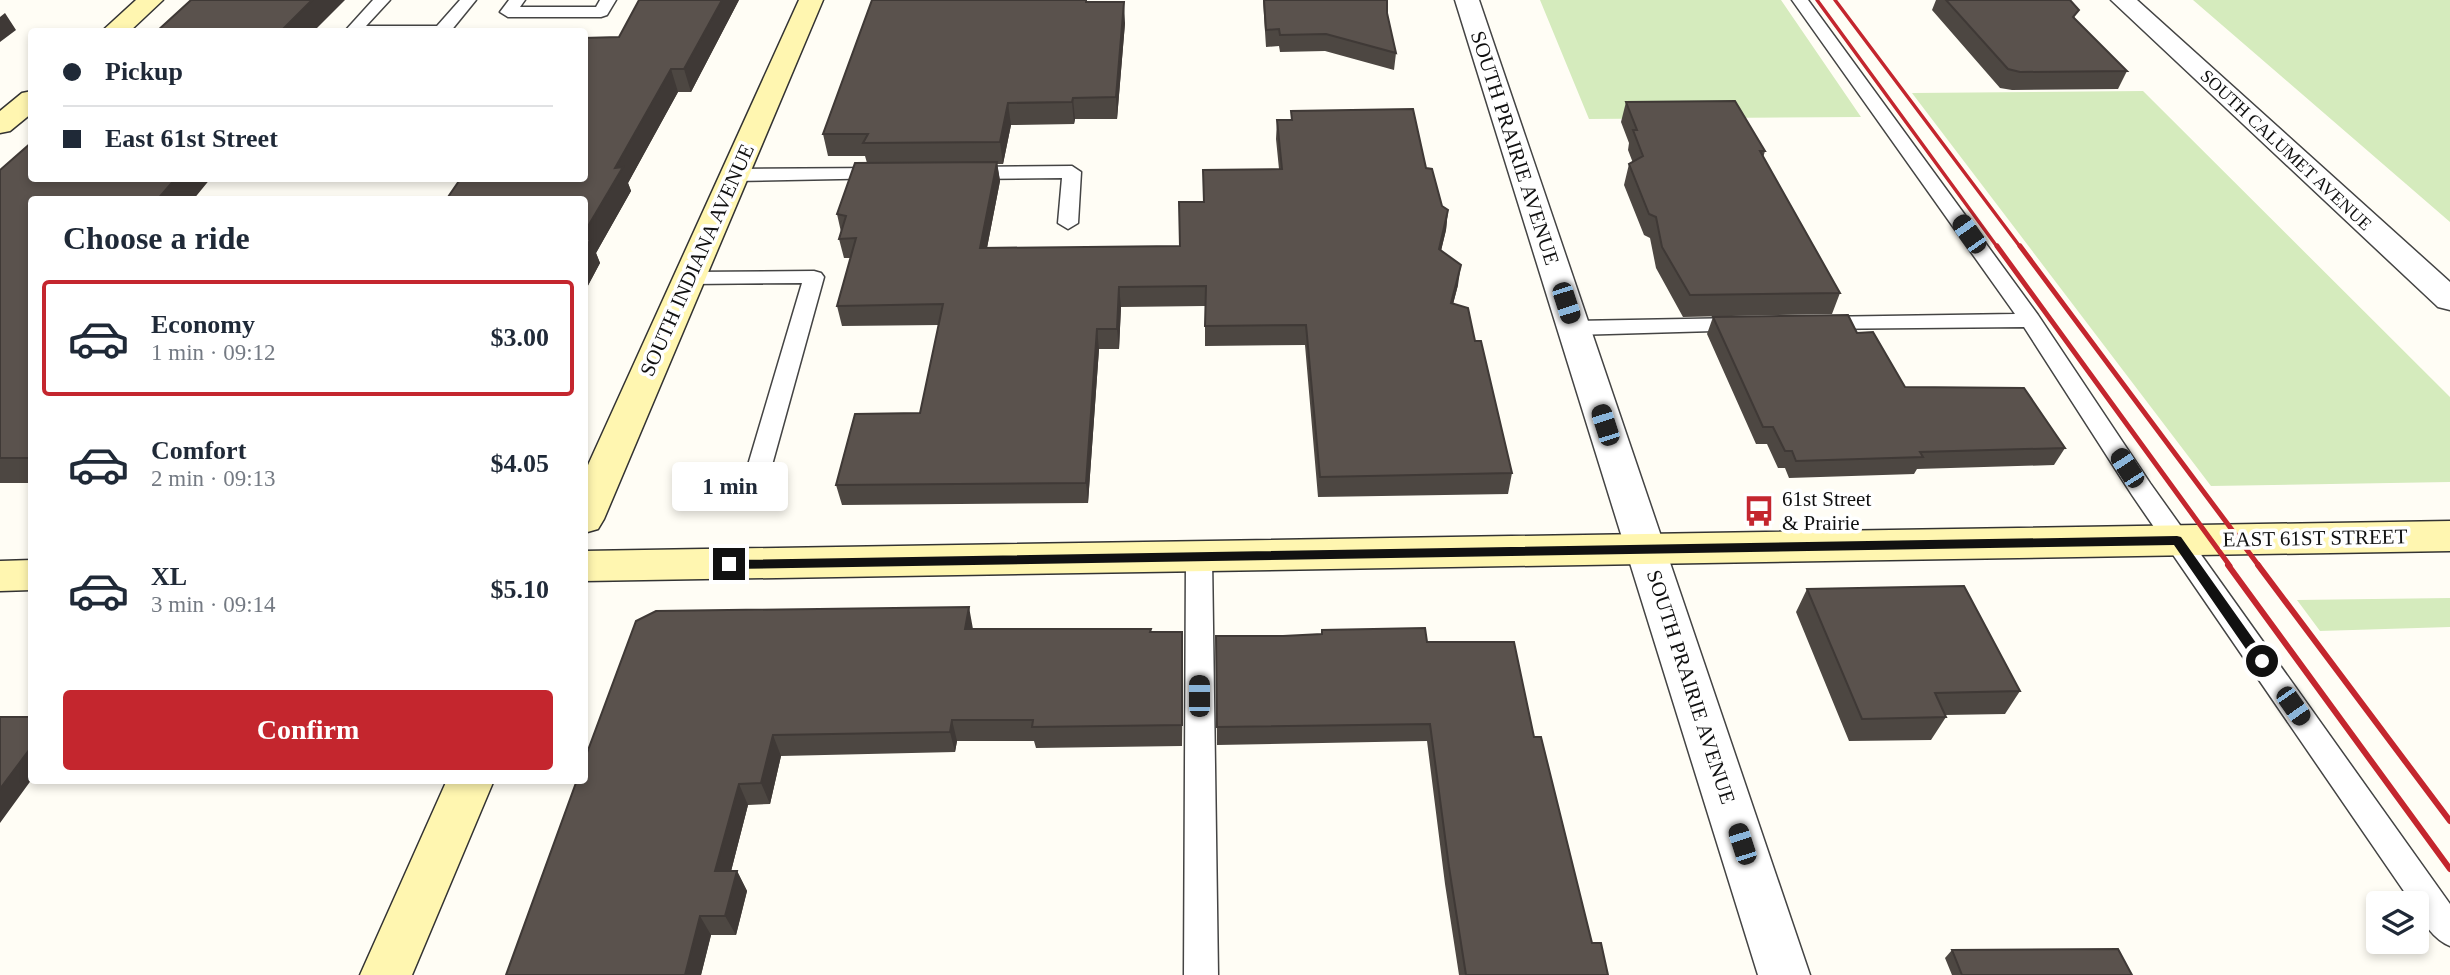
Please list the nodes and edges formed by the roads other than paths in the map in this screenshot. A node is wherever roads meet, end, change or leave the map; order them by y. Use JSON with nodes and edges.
{"nodes":[{"id":1,"x":150,"y":0,"type":"edge"},
{"id":2,"x":382,"y":0,"type":"edge"},
{"id":3,"x":468,"y":0,"type":"edge"},
{"id":4,"x":517,"y":0,"type":"edge"},
{"id":5,"x":608,"y":0,"type":"edge"},
{"id":6,"x":811,"y":0,"type":"edge"},
{"id":7,"x":1467,"y":0,"type":"edge"},
{"id":8,"x":1800,"y":0,"type":"edge"},
{"id":9,"x":2123,"y":0,"type":"edge"},
{"id":10,"x":118,"y":28,"type":"edge"},
{"id":11,"x":355,"y":28,"type":"edge"},
{"id":12,"x":445,"y":28,"type":"edge"},
{"id":13,"x":28,"y":102,"type":"edge"},
{"id":14,"x":0,"y":125,"type":"edge"},
{"id":15,"x":946,"y":173,"type":"edge"},
{"id":16,"x":904,"y":174,"type":"edge"},
{"id":17,"x":734,"y":175,"type":"junction"},
{"id":18,"x":1068,"y":223,"type":"dead end"},
{"id":19,"x":690,"y":278,"type":"junction"},
{"id":20,"x":2450,"y":300,"type":"edge"},
{"id":21,"x":2030,"y":320,"type":"junction"},
{"id":22,"x":1800,"y":324,"type":"edge"},
{"id":23,"x":1760,"y":325,"type":"edge"},
{"id":24,"x":1574,"y":328,"type":"junction"},
{"id":25,"x":760,"y":465,"type":"dead end"},
{"id":26,"x":588,"y":510,"type":"edge"},
{"id":27,"x":2450,"y":536,"type":"edge"},
{"id":28,"x":2177,"y":540,"type":"junction"},
{"id":29,"x":1646,"y":549,"type":"junction"},
{"id":30,"x":1199,"y":557,"type":"junction"},
{"id":31,"x":588,"y":566,"type":"edge"},
{"id":32,"x":28,"y":575,"type":"edge"},
{"id":33,"x":0,"y":576,"type":"edge"},
{"id":34,"x":469,"y":784,"type":"edge"},
{"id":35,"x":2450,"y":931,"type":"edge"},
{"id":36,"x":386,"y":975,"type":"edge"},
{"id":37,"x":1201,"y":975,"type":"edge"},
{"id":38,"x":1784,"y":975,"type":"edge"}],
"edges":[{"from":1,"to":10,"type":"street"},
{"from":2,"to":11,"type":"lane"},
{"from":3,"to":12,"type":"lane"},
{"from":4,"to":5,"type":"lane"},
{"from":6,"to":17,"type":"street","name":"SOUTH INDIANA AVENUE"},
{"from":7,"to":24,"type":"street","name":"SOUTH PRAIRIE AVENUE"},
{"from":8,"to":21,"type":"lane"},
{"from":9,"to":20,"type":"street","name":"SOUTH CALUMET AVENUE"},
{"from":13,"to":14,"type":"street"},
{"from":15,"to":18,"type":"lane"},
{"from":16,"to":17,"type":"lane"},
{"from":17,"to":19,"type":"street","name":"SOUTH INDIANA AVENUE"},
{"from":19,"to":25,"type":"lane"},
{"from":19,"to":26,"type":"street","name":"SOUTH INDIANA AVENUE"},
{"from":21,"to":22,"type":"lane"},
{"from":21,"to":28,"type":"lane"},
{"from":23,"to":24,"type":"lane"},
{"from":24,"to":29,"type":"street","name":"SOUTH PRAIRIE AVENUE"},
{"from":27,"to":28,"type":"street","name":"EAST 61ST STREET"},
{"from":28,"to":29,"type":"street","name":"EAST 61ST STREET"},
{"from":28,"to":35,"type":"lane"},
{"from":29,"to":30,"type":"street","name":"EAST 61ST STREET"},
{"from":29,"to":38,"type":"street","name":"SOUTH PRAIRIE AVENUE"},
{"from":30,"to":31,"type":"street","name":"EAST 61ST STREET"},
{"from":30,"to":37,"type":"lane"},
{"from":32,"to":33,"type":"street"},
{"from":34,"to":36,"type":"street"}]}
